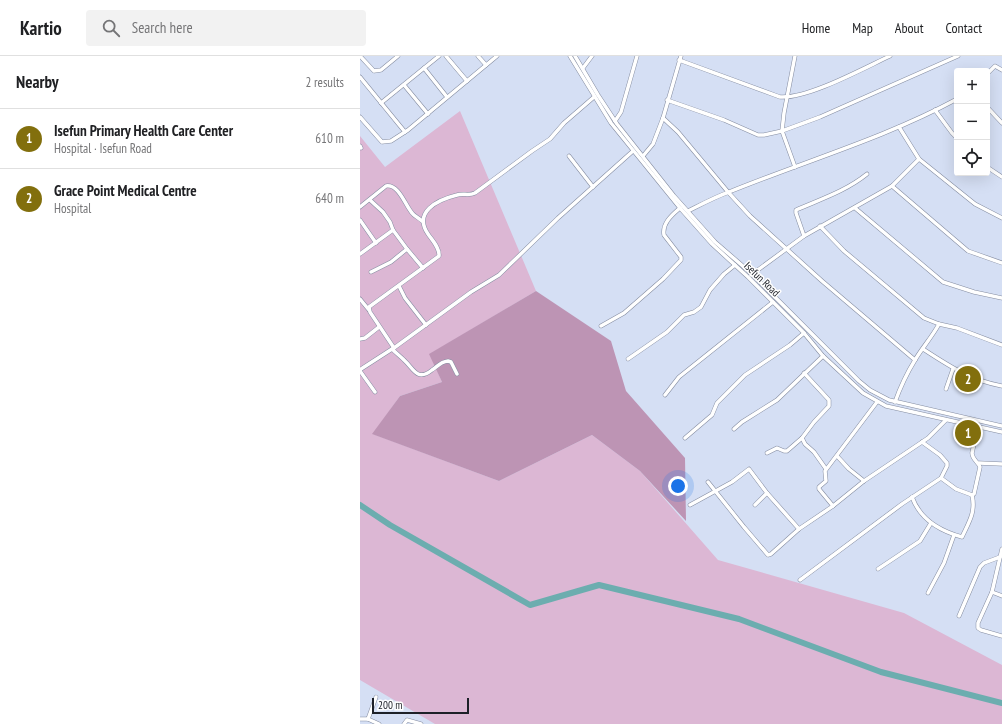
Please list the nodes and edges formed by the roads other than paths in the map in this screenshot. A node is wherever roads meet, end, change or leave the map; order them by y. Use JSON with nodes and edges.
{"nodes":[{"id":1,"x":360,"y":56,"type":"edge"},
{"id":2,"x":398,"y":56,"type":"edge"},
{"id":3,"x":439,"y":56,"type":"edge"},
{"id":4,"x":446,"y":56,"type":"edge"},
{"id":5,"x":478,"y":56,"type":"edge"},
{"id":6,"x":497,"y":56,"type":"edge"},
{"id":7,"x":570,"y":56,"type":"edge"},
{"id":8,"x":575,"y":56,"type":"edge"},
{"id":9,"x":592,"y":56,"type":"edge"},
{"id":10,"x":638,"y":56,"type":"edge"},
{"id":11,"x":795,"y":56,"type":"edge"},
{"id":12,"x":890,"y":56,"type":"edge"},
{"id":13,"x":958,"y":56,"type":"edge"},
{"id":14,"x":680,"y":58,"type":"edge"},
{"id":15,"x":486,"y":65,"type":"junction"},
{"id":16,"x":424,"y":68,"type":"junction"},
{"id":17,"x":583,"y":68,"type":"junction"},
{"id":18,"x":1002,"y":70,"type":"edge"},
{"id":19,"x":990,"y":71,"type":"edge"},
{"id":20,"x":360,"y":76,"type":"edge"},
{"id":21,"x":467,"y":81,"type":"junction"},
{"id":22,"x":404,"y":85,"type":"junction"},
{"id":23,"x":447,"y":97,"type":"junction"},
{"id":24,"x":594,"y":97,"type":"junction"},
{"id":25,"x":788,"y":97,"type":"junction"},
{"id":26,"x":667,"y":100,"type":"junction"},
{"id":27,"x":954,"y":100,"type":"edge"},
{"id":28,"x":381,"y":103,"type":"junction"},
{"id":29,"x":935,"y":110,"type":"junction"},
{"id":30,"x":990,"y":110,"type":"edge"},
{"id":31,"x":428,"y":114,"type":"junction"},
{"id":32,"x":360,"y":117,"type":"edge"},
{"id":33,"x":663,"y":118,"type":"junction"},
{"id":34,"x":615,"y":121,"type":"junction"},
{"id":35,"x":1002,"y":123,"type":"edge"},
{"id":36,"x":898,"y":127,"type":"junction"},
{"id":37,"x":782,"y":131,"type":"junction"},
{"id":38,"x":405,"y":132,"type":"junction"},
{"id":39,"x":954,"y":135,"type":"edge"},
{"id":40,"x":633,"y":150,"type":"junction"},
{"id":41,"x":569,"y":156,"type":"dead end"},
{"id":42,"x":643,"y":156,"type":"junction"},
{"id":43,"x":919,"y":159,"type":"junction"},
{"id":44,"x":795,"y":167,"type":"junction"},
{"id":45,"x":990,"y":169,"type":"edge"},
{"id":46,"x":867,"y":174,"type":"dead end"},
{"id":47,"x":1002,"y":177,"type":"edge"},
{"id":48,"x":892,"y":186,"type":"junction"},
{"id":49,"x":592,"y":188,"type":"junction"},
{"id":50,"x":728,"y":192,"type":"junction"},
{"id":51,"x":370,"y":200,"type":"junction"},
{"id":52,"x":360,"y":207,"type":"edge"},
{"id":53,"x":680,"y":208,"type":"junction"},
{"id":54,"x":855,"y":208,"type":"junction"},
{"id":55,"x":688,"y":211,"type":"junction"},
{"id":56,"x":1002,"y":218,"type":"edge"},
{"id":57,"x":360,"y":220,"type":"edge"},
{"id":58,"x":422,"y":221,"type":"junction"},
{"id":59,"x":820,"y":226,"type":"junction"},
{"id":60,"x":393,"y":230,"type":"junction"},
{"id":61,"x":804,"y":236,"type":"junction"},
{"id":62,"x":376,"y":242,"type":"junction"},
{"id":63,"x":407,"y":250,"type":"junction"},
{"id":64,"x":787,"y":250,"type":"junction"},
{"id":65,"x":360,"y":254,"type":"edge"},
{"id":66,"x":1002,"y":264,"type":"edge"},
{"id":67,"x":735,"y":265,"type":"junction"},
{"id":68,"x":423,"y":268,"type":"junction"},
{"id":69,"x":371,"y":272,"type":"dead end"},
{"id":70,"x":750,"y":276,"type":"junction"},
{"id":71,"x":399,"y":286,"type":"junction"},
{"id":72,"x":1002,"y":298,"type":"edge"},
{"id":73,"x":360,"y":300,"type":"edge"},
{"id":74,"x":774,"y":302,"type":"junction"},
{"id":75,"x":369,"y":310,"type":"junction"},
{"id":76,"x":426,"y":324,"type":"junction"},
{"id":77,"x":939,"y":324,"type":"junction"},
{"id":78,"x":601,"y":326,"type":"dead end"},
{"id":79,"x":379,"y":327,"type":"junction"},
{"id":80,"x":804,"y":333,"type":"junction"},
{"id":81,"x":360,"y":339,"type":"edge"},
{"id":82,"x":1002,"y":345,"type":"edge"},
{"id":83,"x":393,"y":349,"type":"junction"},
{"id":84,"x":923,"y":349,"type":"junction"},
{"id":85,"x":823,"y":356,"type":"junction"},
{"id":86,"x":628,"y":359,"type":"dead end"},
{"id":87,"x":915,"y":360,"type":"junction"},
{"id":88,"x":953,"y":369,"type":"junction"},
{"id":89,"x":457,"y":374,"type":"dead end"},
{"id":90,"x":804,"y":374,"type":"junction"},
{"id":91,"x":1002,"y":386,"type":"edge"},
{"id":92,"x":946,"y":389,"type":"dead end"},
{"id":93,"x":375,"y":392,"type":"dead end"},
{"id":94,"x":665,"y":395,"type":"dead end"},
{"id":95,"x":877,"y":402,"type":"junction"},
{"id":96,"x":895,"y":402,"type":"junction"},
{"id":97,"x":946,"y":420,"type":"junction"},
{"id":98,"x":978,"y":426,"type":"junction"},
{"id":99,"x":1002,"y":426,"type":"edge"},
{"id":100,"x":734,"y":429,"type":"dead end"},
{"id":101,"x":1002,"y":432,"type":"edge"},
{"id":102,"x":685,"y":438,"type":"dead end"},
{"id":103,"x":802,"y":438,"type":"junction"},
{"id":104,"x":928,"y":438,"type":"junction"},
{"id":105,"x":922,"y":442,"type":"junction"},
{"id":106,"x":927,"y":445,"type":"junction"},
{"id":107,"x":767,"y":453,"type":"dead end"},
{"id":108,"x":837,"y":456,"type":"junction"},
{"id":109,"x":979,"y":463,"type":"junction"},
{"id":110,"x":1002,"y":463,"type":"edge"},
{"id":111,"x":826,"y":469,"type":"junction"},
{"id":112,"x":941,"y":478,"type":"junction"},
{"id":113,"x":864,"y":481,"type":"junction"},
{"id":114,"x":708,"y":482,"type":"dead end"},
{"id":115,"x":715,"y":492,"type":"junction"},
{"id":116,"x":767,"y":493,"type":"junction"},
{"id":117,"x":972,"y":495,"type":"junction"},
{"id":118,"x":912,"y":497,"type":"junction"},
{"id":119,"x":690,"y":505,"type":"dead end"},
{"id":120,"x":755,"y":505,"type":"dead end"},
{"id":121,"x":833,"y":506,"type":"junction"},
{"id":122,"x":931,"y":523,"type":"junction"},
{"id":123,"x":799,"y":529,"type":"junction"},
{"id":124,"x":954,"y":535,"type":"junction"},
{"id":125,"x":1002,"y":551,"type":"edge"},
{"id":126,"x":1000,"y":557,"type":"junction"},
{"id":127,"x":878,"y":569,"type":"dead end"},
{"id":128,"x":800,"y":580,"type":"dead end"},
{"id":129,"x":992,"y":592,"type":"junction"},
{"id":130,"x":928,"y":593,"type":"dead end"},
{"id":131,"x":1002,"y":596,"type":"edge"},
{"id":132,"x":959,"y":616,"type":"dead end"},
{"id":133,"x":1002,"y":636,"type":"edge"},
{"id":134,"x":376,"y":697,"type":"dead end"},
{"id":135,"x":360,"y":719,"type":"edge"},
{"id":136,"x":368,"y":719,"type":"junction"},
{"id":137,"x":379,"y":724,"type":"edge"},
{"id":138,"x":404,"y":724,"type":"edge"},
{"id":139,"x":421,"y":724,"type":"edge"}],
"edges":[{"from":1,"to":2,"type":"street"},
{"from":3,"to":16,"type":"street"},
{"from":4,"to":21,"type":"street"},
{"from":5,"to":15,"type":"street"},
{"from":6,"to":15,"type":"street"},
{"from":7,"to":24,"type":"street","name":"Isefun Road"},
{"from":8,"to":17,"type":"street","name":"Isefun Road"},
{"from":9,"to":17,"type":"street"},
{"from":10,"to":34,"type":"street"},
{"from":11,"to":25,"type":"street"},
{"from":12,"to":25,"type":"street"},
{"from":13,"to":37,"type":"street"},
{"from":14,"to":25,"type":"street"},
{"from":14,"to":26,"type":"street"},
{"from":15,"to":21,"type":"street"},
{"from":16,"to":22,"type":"street"},
{"from":16,"to":23,"type":"street"},
{"from":17,"to":34,"type":"street","name":"Isefun Road"},
{"from":18,"to":19,"type":"street"},
{"from":20,"to":28,"type":"street"},
{"from":21,"to":23,"type":"street"},
{"from":22,"to":28,"type":"street"},
{"from":22,"to":31,"type":"street"},
{"from":23,"to":31,"type":"street"},
{"from":24,"to":40,"type":"street","name":"Isefun Road"},
{"from":24,"to":58,"type":"street"},
{"from":25,"to":37,"type":"street"},
{"from":26,"to":33,"type":"street"},
{"from":26,"to":37,"type":"street"},
{"from":27,"to":29,"type":"street"},
{"from":28,"to":38,"type":"street"},
{"from":29,"to":36,"type":"street"},
{"from":29,"to":39,"type":"street"},
{"from":30,"to":35,"type":"street"},
{"from":31,"to":38,"type":"street"},
{"from":32,"to":38,"type":"street"},
{"from":33,"to":42,"type":"street"},
{"from":33,"to":50,"type":"street"},
{"from":34,"to":42,"type":"street","name":"Isefun Road"},
{"from":36,"to":43,"type":"street"},
{"from":36,"to":44,"type":"street"},
{"from":37,"to":44,"type":"street"},
{"from":40,"to":49,"type":"street"},
{"from":40,"to":53,"type":"street","name":"Isefun Road"},
{"from":41,"to":49,"type":"street"},
{"from":42,"to":55,"type":"street","name":"Isefun Road"},
{"from":43,"to":48,"type":"street"},
{"from":43,"to":56,"type":"street"},
{"from":44,"to":50,"type":"street"},
{"from":45,"to":47,"type":"street"},
{"from":46,"to":61,"type":"street"},
{"from":48,"to":54,"type":"street"},
{"from":48,"to":66,"type":"street"},
{"from":49,"to":76,"type":"street"},
{"from":50,"to":55,"type":"street"},
{"from":50,"to":64,"type":"street"},
{"from":51,"to":52,"type":"street"},
{"from":51,"to":58,"type":"street"},
{"from":51,"to":60,"type":"street"},
{"from":53,"to":67,"type":"street","name":"Isefun Road"},
{"from":53,"to":78,"type":"street"},
{"from":54,"to":59,"type":"street"},
{"from":54,"to":72,"type":"street"},
{"from":55,"to":70,"type":"street","name":"Isefun Road"},
{"from":57,"to":62,"type":"street"},
{"from":58,"to":68,"type":"street"},
{"from":59,"to":61,"type":"street"},
{"from":59,"to":77,"type":"street"},
{"from":60,"to":62,"type":"street"},
{"from":60,"to":63,"type":"street"},
{"from":61,"to":64,"type":"street"},
{"from":62,"to":65,"type":"street"},
{"from":63,"to":68,"type":"street"},
{"from":63,"to":69,"type":"street"},
{"from":64,"to":70,"type":"street"},
{"from":64,"to":87,"type":"street"},
{"from":67,"to":70,"type":"street","name":"Isefun Road"},
{"from":67,"to":86,"type":"street"},
{"from":68,"to":71,"type":"street"},
{"from":70,"to":74,"type":"street","name":"Isefun Road"},
{"from":70,"to":96,"type":"street","name":"Isefun Road"},
{"from":71,"to":75,"type":"street"},
{"from":71,"to":76,"type":"street"},
{"from":73,"to":75,"type":"street"},
{"from":74,"to":80,"type":"street","name":"Isefun Road"},
{"from":74,"to":94,"type":"street"},
{"from":75,"to":79,"type":"street"},
{"from":76,"to":83,"type":"street"},
{"from":77,"to":82,"type":"street"},
{"from":77,"to":84,"type":"street"},
{"from":79,"to":81,"type":"street"},
{"from":79,"to":83,"type":"street"},
{"from":80,"to":85,"type":"street","name":"Isefun Road"},
{"from":80,"to":102,"type":"street"},
{"from":83,"to":89,"type":"street"},
{"from":83,"to":93,"type":"street"},
{"from":84,"to":87,"type":"street"},
{"from":84,"to":88,"type":"street"},
{"from":85,"to":90,"type":"street"},
{"from":85,"to":95,"type":"street","name":"Isefun Road"},
{"from":87,"to":96,"type":"street"},
{"from":88,"to":91,"type":"street"},
{"from":88,"to":92,"type":"street"},
{"from":90,"to":100,"type":"street"},
{"from":90,"to":103,"type":"street"},
{"from":95,"to":97,"type":"street","name":"Isefun Road"},
{"from":95,"to":108,"type":"street"},
{"from":96,"to":99,"type":"street","name":"Isefun Road"},
{"from":97,"to":98,"type":"street","name":"Isefun Road"},
{"from":97,"to":104,"type":"street"},
{"from":98,"to":101,"type":"street","name":"Isefun Road"},
{"from":98,"to":109,"type":"street"},
{"from":103,"to":107,"type":"street"},
{"from":103,"to":111,"type":"street"},
{"from":104,"to":105,"type":"street"},
{"from":104,"to":106,"type":"street"},
{"from":105,"to":106,"type":"street"},
{"from":105,"to":113,"type":"street"},
{"from":106,"to":112,"type":"street"},
{"from":108,"to":111,"type":"street"},
{"from":108,"to":113,"type":"street"},
{"from":109,"to":110,"type":"street"},
{"from":109,"to":117,"type":"street"},
{"from":111,"to":121,"type":"street"},
{"from":112,"to":117,"type":"street"},
{"from":112,"to":118,"type":"street"},
{"from":113,"to":121,"type":"street"},
{"from":114,"to":115,"type":"street"},
{"from":115,"to":116,"type":"street"},
{"from":115,"to":119,"type":"street"},
{"from":115,"to":123,"type":"street"},
{"from":116,"to":120,"type":"street"},
{"from":116,"to":123,"type":"street"},
{"from":117,"to":124,"type":"street"},
{"from":118,"to":122,"type":"street"},
{"from":118,"to":128,"type":"street"},
{"from":121,"to":123,"type":"street"},
{"from":122,"to":124,"type":"street"},
{"from":122,"to":127,"type":"street"},
{"from":124,"to":130,"type":"street"},
{"from":125,"to":126,"type":"street"},
{"from":126,"to":129,"type":"street"},
{"from":126,"to":132,"type":"street"},
{"from":129,"to":131,"type":"street"},
{"from":129,"to":133,"type":"street"},
{"from":134,"to":136,"type":"street"},
{"from":135,"to":136,"type":"street"},
{"from":136,"to":137,"type":"street"},
{"from":138,"to":139,"type":"street"}]}
